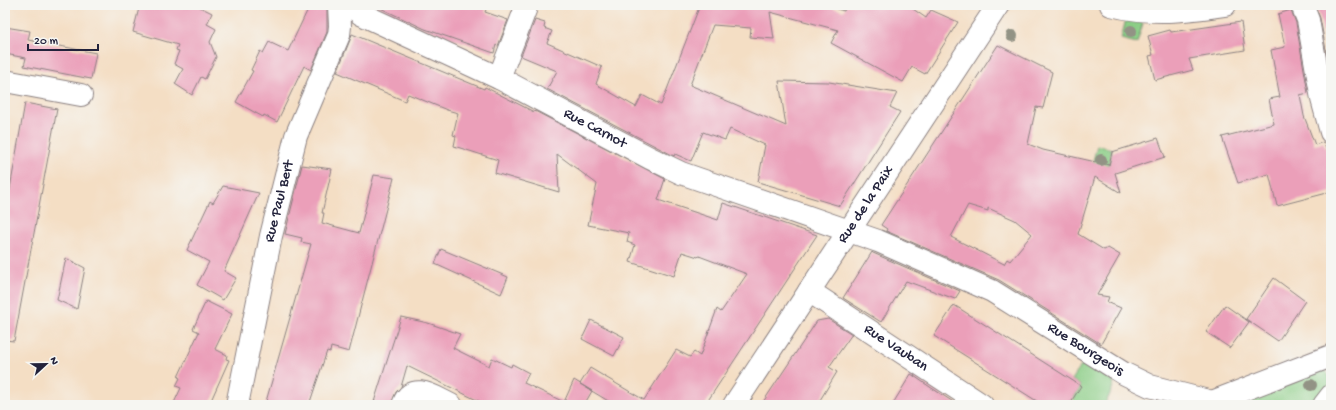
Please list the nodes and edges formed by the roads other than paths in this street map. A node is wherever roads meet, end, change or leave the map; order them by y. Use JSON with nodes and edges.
{"nodes":[{"id":1,"x":339,"y":5,"type":"edge"},
{"id":2,"x":351,"y":5,"type":"edge"},
{"id":3,"x":527,"y":5,"type":"edge"},
{"id":4,"x":998,"y":5,"type":"edge"},
{"id":5,"x":1111,"y":5,"type":"edge"},
{"id":6,"x":1225,"y":5,"type":"edge"},
{"id":7,"x":1302,"y":5,"type":"edge"},
{"id":8,"x":499,"y":78,"type":"junction"},
{"id":9,"x":5,"y":80,"type":"edge"},
{"id":10,"x":81,"y":95,"type":"dead end"},
{"id":11,"x":1331,"y":132,"type":"edge"},
{"id":12,"x":849,"y":231,"type":"junction"},
{"id":13,"x":809,"y":291,"type":"junction"},
{"id":14,"x":1331,"y":356,"type":"edge"},
{"id":15,"x":1331,"y":396,"type":"edge"},
{"id":16,"x":1215,"y":403,"type":"edge"},
{"id":17,"x":237,"y":405,"type":"edge"},
{"id":18,"x":403,"y":405,"type":"edge"},
{"id":19,"x":451,"y":405,"type":"edge"},
{"id":20,"x":734,"y":405,"type":"edge"},
{"id":21,"x":982,"y":405,"type":"edge"},
{"id":22,"x":1324,"y":405,"type":"edge"}],
"edges":[{"from":1,"to":17,"type":"street","name":"Rue Paul Bert"},
{"from":2,"to":8,"type":"street","name":"Rue Carnot"},
{"from":3,"to":8,"type":"street"},
{"from":4,"to":12,"type":"street","name":"Rue de la Paix"},
{"from":5,"to":6,"type":"street"},
{"from":7,"to":11,"type":"street"},
{"from":8,"to":12,"type":"street","name":"Rue Carnot"},
{"from":9,"to":10,"type":"street"},
{"from":12,"to":13,"type":"street","name":"Rue de la Paix"},
{"from":12,"to":16,"type":"street","name":"Rue Bourgeois"},
{"from":13,"to":20,"type":"street","name":"Rue de la Paix"},
{"from":13,"to":21,"type":"street","name":"Rue Vauban"},
{"from":14,"to":16,"type":"street","name":"Rue Bourgeois"},
{"from":15,"to":22,"type":"street"},
{"from":18,"to":19,"type":"street"}]}
